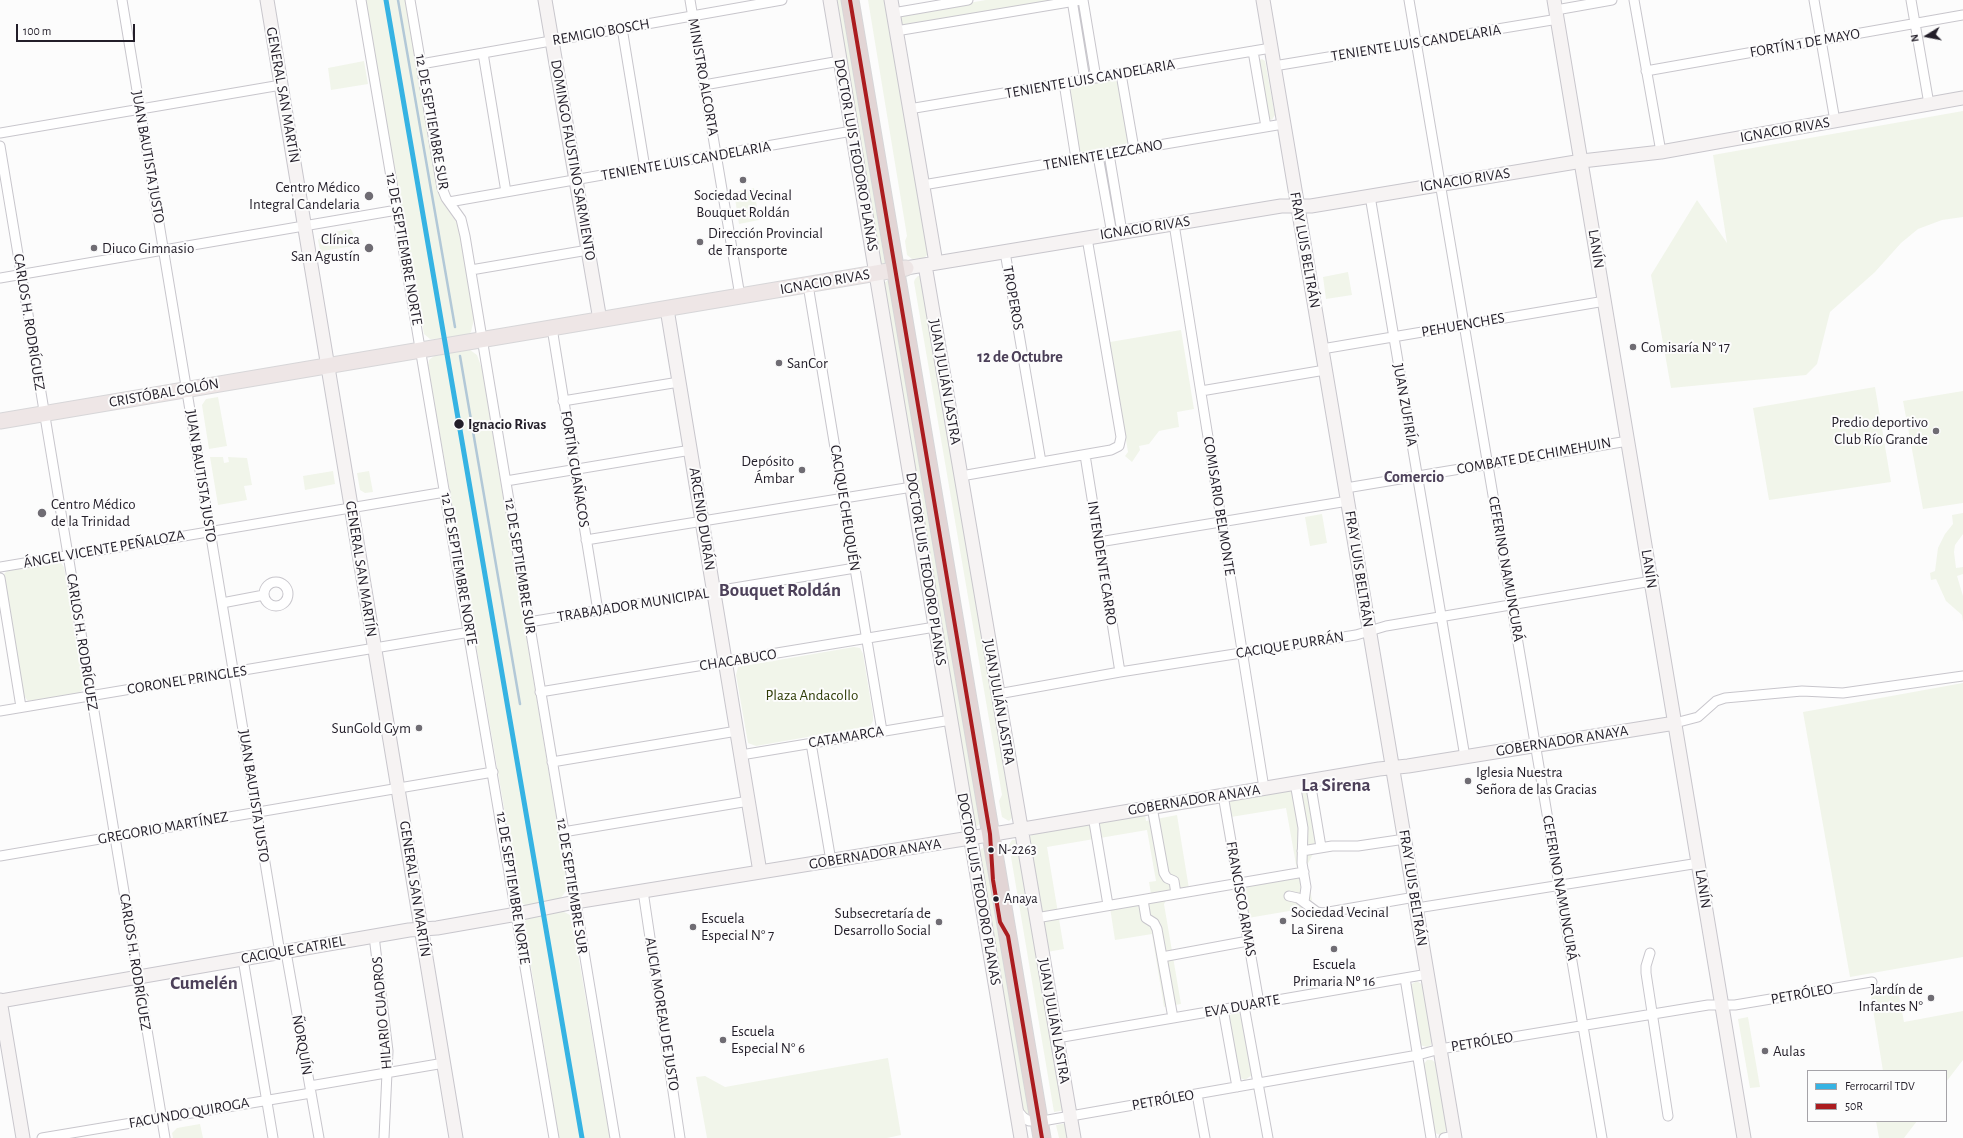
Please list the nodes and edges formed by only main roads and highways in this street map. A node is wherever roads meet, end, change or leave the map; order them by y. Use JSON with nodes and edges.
{"nodes":[{"id":1,"x":850,"y":0,"type":"edge"},
{"id":2,"x":860,"y":0,"type":"edge"},
{"id":3,"x":900,"y":269,"type":"junction"},
{"id":4,"x":327,"y":365,"type":"joint"},
{"id":5,"x":0,"y":421,"type":"edge"},
{"id":6,"x":1044,"y":1121,"type":"junction"},
{"id":7,"x":1042,"y":1138,"type":"edge"},
{"id":8,"x":1051,"y":1138,"type":"edge"}],
"edges":[{"from":1,"to":3,"type":"highway"},
{"from":2,"to":3,"type":"highway"},
{"from":3,"to":4,"type":"main road","name":"IGNACIO RIVAS"},
{"from":3,"to":6,"type":"highway"},
{"from":4,"to":5,"type":"main road","name":"CRISTÓBAL COLÓN"},
{"from":6,"to":7,"type":"highway"},
{"from":6,"to":8,"type":"highway"}]}
